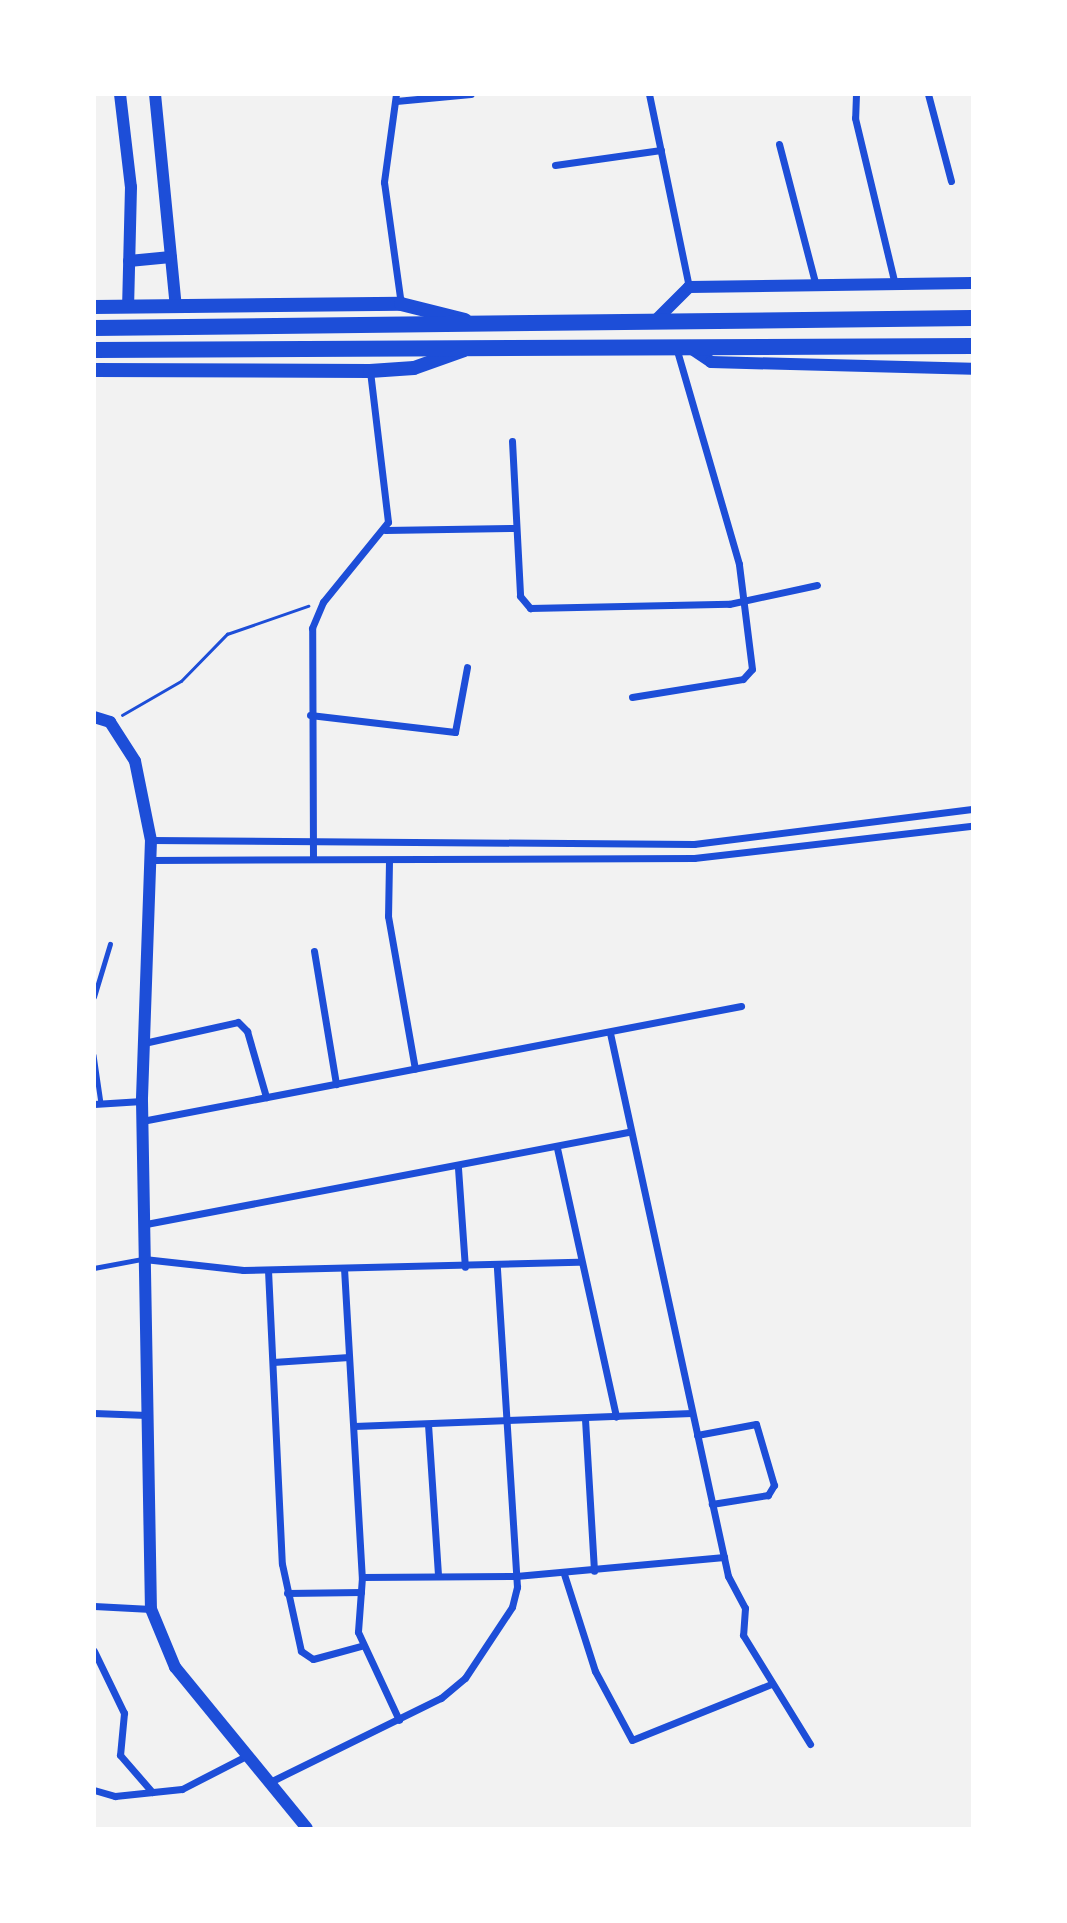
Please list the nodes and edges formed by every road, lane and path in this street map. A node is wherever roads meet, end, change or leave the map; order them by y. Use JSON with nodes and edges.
{"nodes":[{"id":1,"x":120,"y":94,"type":"edge"},
{"id":2,"x":155,"y":94,"type":"edge"},
{"id":3,"x":471,"y":94,"type":"edge"},
{"id":4,"x":649,"y":94,"type":"edge"},
{"id":5,"x":856,"y":94,"type":"edge"},
{"id":6,"x":928,"y":94,"type":"edge"},
{"id":7,"x":396,"y":98,"type":"edge"},
{"id":8,"x":779,"y":144,"type":"dead end"},
{"id":9,"x":661,"y":150,"type":"junction"},
{"id":10,"x":555,"y":165,"type":"dead end"},
{"id":11,"x":951,"y":181,"type":"dead end"},
{"id":12,"x":171,"y":257,"type":"junction"},
{"id":13,"x":129,"y":261,"type":"junction"},
{"id":14,"x":972,"y":283,"type":"edge"},
{"id":15,"x":896,"y":285,"type":"junction"},
{"id":16,"x":816,"y":286,"type":"junction"},
{"id":17,"x":689,"y":287,"type":"junction"},
{"id":18,"x":401,"y":304,"type":"junction"},
{"id":19,"x":94,"y":307,"type":"edge"},
{"id":20,"x":128,"y":307,"type":"junction"},
{"id":21,"x":176,"y":307,"type":"junction"},
{"id":22,"x":972,"y":318,"type":"edge"},
{"id":23,"x":657,"y":319,"type":"junction"},
{"id":24,"x":476,"y":323,"type":"junction"},
{"id":25,"x":94,"y":328,"type":"edge"},
{"id":26,"x":972,"y":345,"type":"edge"},
{"id":27,"x":472,"y":347,"type":"junction"},
{"id":28,"x":683,"y":347,"type":"junction"},
{"id":29,"x":94,"y":350,"type":"edge"},
{"id":30,"x":972,"y":369,"type":"edge"},
{"id":31,"x":94,"y":370,"type":"edge"},
{"id":32,"x":370,"y":371,"type":"junction"},
{"id":33,"x":512,"y":441,"type":"dead end"},
{"id":34,"x":516,"y":528,"type":"junction"},
{"id":35,"x":385,"y":530,"type":"junction"},
{"id":36,"x":817,"y":585,"type":"dead end"},
{"id":37,"x":323,"y":602,"type":"junction"},
{"id":38,"x":746,"y":602,"type":"junction"},
{"id":39,"x":467,"y":667,"type":"dead end"},
{"id":40,"x":632,"y":697,"type":"dead end"},
{"id":41,"x":310,"y":715,"type":"junction"},
{"id":42,"x":94,"y":718,"type":"edge"},
{"id":43,"x":110,"y":722,"type":"junction"},
{"id":44,"x":972,"y":809,"type":"edge"},
{"id":45,"x":972,"y":826,"type":"edge"},
{"id":46,"x":313,"y":839,"type":"junction"},
{"id":47,"x":151,"y":840,"type":"junction"},
{"id":48,"x":313,"y":859,"type":"junction"},
{"id":49,"x":151,"y":860,"type":"junction"},
{"id":50,"x":389,"y":861,"type":"junction"},
{"id":51,"x":110,"y":944,"type":"dead end"},
{"id":52,"x":314,"y":951,"type":"dead end"},
{"id":53,"x":94,"y":998,"type":"edge"},
{"id":54,"x":741,"y":1006,"type":"dead end"},
{"id":55,"x":610,"y":1033,"type":"junction"},
{"id":56,"x":144,"y":1043,"type":"junction"},
{"id":57,"x":94,"y":1055,"type":"edge"},
{"id":58,"x":415,"y":1069,"type":"junction"},
{"id":59,"x":336,"y":1084,"type":"junction"},
{"id":60,"x":266,"y":1097,"type":"junction"},
{"id":61,"x":142,"y":1101,"type":"junction"},
{"id":62,"x":98,"y":1103,"type":"edge"},
{"id":63,"x":142,"y":1121,"type":"junction"},
{"id":64,"x":629,"y":1132,"type":"junction"},
{"id":65,"x":557,"y":1148,"type":"junction"},
{"id":66,"x":458,"y":1168,"type":"junction"},
{"id":67,"x":146,"y":1224,"type":"junction"},
{"id":68,"x":144,"y":1259,"type":"junction"},
{"id":69,"x":578,"y":1262,"type":"junction"},
{"id":70,"x":465,"y":1267,"type":"junction"},
{"id":71,"x":497,"y":1267,"type":"junction"},
{"id":72,"x":94,"y":1268,"type":"edge"},
{"id":73,"x":344,"y":1268,"type":"junction"},
{"id":74,"x":268,"y":1270,"type":"junction"},
{"id":75,"x":349,"y":1357,"type":"junction"},
{"id":76,"x":273,"y":1362,"type":"junction"},
{"id":77,"x":94,"y":1413,"type":"edge"},
{"id":78,"x":692,"y":1413,"type":"junction"},
{"id":79,"x":147,"y":1415,"type":"junction"},
{"id":80,"x":616,"y":1417,"type":"junction"},
{"id":81,"x":504,"y":1419,"type":"junction"},
{"id":82,"x":585,"y":1419,"type":"junction"},
{"id":83,"x":428,"y":1424,"type":"junction"},
{"id":84,"x":354,"y":1426,"type":"junction"},
{"id":85,"x":697,"y":1436,"type":"junction"},
{"id":86,"x":712,"y":1504,"type":"junction"},
{"id":87,"x":723,"y":1558,"type":"junction"},
{"id":88,"x":594,"y":1571,"type":"junction"},
{"id":89,"x":564,"y":1574,"type":"junction"},
{"id":90,"x":438,"y":1576,"type":"junction"},
{"id":91,"x":516,"y":1576,"type":"junction"},
{"id":92,"x":362,"y":1577,"type":"junction"},
{"id":93,"x":361,"y":1592,"type":"junction"},
{"id":94,"x":287,"y":1593,"type":"junction"},
{"id":95,"x":94,"y":1606,"type":"edge"},
{"id":96,"x":151,"y":1609,"type":"junction"},
{"id":97,"x":361,"y":1646,"type":"junction"},
{"id":98,"x":94,"y":1651,"type":"edge"},
{"id":99,"x":771,"y":1684,"type":"junction"},
{"id":100,"x":399,"y":1720,"type":"junction"},
{"id":101,"x":810,"y":1744,"type":"dead end"},
{"id":102,"x":249,"y":1755,"type":"junction"},
{"id":103,"x":274,"y":1780,"type":"junction"},
{"id":104,"x":94,"y":1790,"type":"edge"},
{"id":105,"x":152,"y":1792,"type":"junction"},
{"id":106,"x":307,"y":1829,"type":"edge"}],
"edges":[{"from":1,"to":13,"type":"street"},
{"from":2,"to":12,"type":"street"},
{"from":3,"to":7,"type":"street"},
{"from":4,"to":9,"type":"street"},
{"from":5,"to":15,"type":"street"},
{"from":6,"to":11,"type":"street"},
{"from":7,"to":18,"type":"street"},
{"from":8,"to":16,"type":"street"},
{"from":9,"to":10,"type":"street"},
{"from":9,"to":17,"type":"street"},
{"from":12,"to":13,"type":"street"},
{"from":12,"to":21,"type":"street"},
{"from":13,"to":20,"type":"street"},
{"from":14,"to":15,"type":"street"},
{"from":15,"to":16,"type":"street"},
{"from":16,"to":17,"type":"street"},
{"from":17,"to":23,"type":"street"},
{"from":18,"to":21,"type":"main road"},
{"from":18,"to":24,"type":"main road"},
{"from":19,"to":20,"type":"main road"},
{"from":20,"to":21,"type":"main road"},
{"from":22,"to":23,"type":"highway"},
{"from":23,"to":24,"type":"highway"},
{"from":24,"to":25,"type":"highway"},
{"from":26,"to":28,"type":"highway"},
{"from":27,"to":28,"type":"highway"},
{"from":27,"to":29,"type":"highway"},
{"from":27,"to":32,"type":"main road"},
{"from":28,"to":30,"type":"street"},
{"from":28,"to":38,"type":"street"},
{"from":31,"to":32,"type":"main road"},
{"from":32,"to":35,"type":"street"},
{"from":33,"to":34,"type":"street"},
{"from":34,"to":35,"type":"street"},
{"from":34,"to":38,"type":"street"},
{"from":35,"to":37,"type":"street"},
{"from":36,"to":38,"type":"street"},
{"from":37,"to":41,"type":"street"},
{"from":37,"to":43,"type":"path"},
{"from":38,"to":40,"type":"street"},
{"from":39,"to":41,"type":"street"},
{"from":41,"to":46,"type":"street"},
{"from":42,"to":43,"type":"street"},
{"from":43,"to":47,"type":"street"},
{"from":44,"to":46,"type":"street"},
{"from":45,"to":50,"type":"street"},
{"from":46,"to":47,"type":"street"},
{"from":46,"to":48,"type":"street"},
{"from":47,"to":49,"type":"street"},
{"from":48,"to":49,"type":"street"},
{"from":48,"to":50,"type":"street"},
{"from":49,"to":56,"type":"street"},
{"from":50,"to":58,"type":"street"},
{"from":51,"to":53,"type":"lane"},
{"from":52,"to":59,"type":"street"},
{"from":54,"to":55,"type":"street"},
{"from":55,"to":58,"type":"street"},
{"from":55,"to":64,"type":"street"},
{"from":56,"to":60,"type":"street"},
{"from":56,"to":61,"type":"street"},
{"from":57,"to":62,"type":"lane"},
{"from":58,"to":59,"type":"street"},
{"from":59,"to":60,"type":"street"},
{"from":60,"to":63,"type":"street"},
{"from":61,"to":62,"type":"street"},
{"from":61,"to":63,"type":"street"},
{"from":63,"to":67,"type":"street"},
{"from":64,"to":65,"type":"street"},
{"from":64,"to":78,"type":"street"},
{"from":65,"to":66,"type":"street"},
{"from":65,"to":69,"type":"street"},
{"from":66,"to":67,"type":"street"},
{"from":66,"to":70,"type":"street"},
{"from":67,"to":68,"type":"street"},
{"from":68,"to":72,"type":"lane"},
{"from":68,"to":74,"type":"street"},
{"from":68,"to":79,"type":"street"},
{"from":69,"to":71,"type":"street"},
{"from":69,"to":80,"type":"street"},
{"from":70,"to":71,"type":"street"},
{"from":70,"to":73,"type":"street"},
{"from":71,"to":81,"type":"street"},
{"from":73,"to":74,"type":"street"},
{"from":73,"to":75,"type":"street"},
{"from":74,"to":76,"type":"street"},
{"from":75,"to":76,"type":"street"},
{"from":75,"to":84,"type":"street"},
{"from":76,"to":94,"type":"street"},
{"from":77,"to":79,"type":"street"},
{"from":78,"to":80,"type":"street"},
{"from":78,"to":85,"type":"street"},
{"from":79,"to":96,"type":"street"},
{"from":80,"to":82,"type":"street"},
{"from":81,"to":82,"type":"street"},
{"from":81,"to":83,"type":"street"},
{"from":81,"to":91,"type":"street"},
{"from":82,"to":88,"type":"street"},
{"from":83,"to":84,"type":"street"},
{"from":83,"to":90,"type":"street"},
{"from":84,"to":92,"type":"street"},
{"from":85,"to":86,"type":"street"},
{"from":85,"to":86,"type":"street"},
{"from":86,"to":87,"type":"street"},
{"from":87,"to":88,"type":"street"},
{"from":87,"to":99,"type":"street"},
{"from":88,"to":89,"type":"street"},
{"from":89,"to":91,"type":"street"},
{"from":89,"to":99,"type":"street"},
{"from":90,"to":91,"type":"street"},
{"from":90,"to":92,"type":"street"},
{"from":91,"to":100,"type":"street"},
{"from":92,"to":93,"type":"street"},
{"from":93,"to":94,"type":"street"},
{"from":93,"to":97,"type":"street"},
{"from":94,"to":97,"type":"street"},
{"from":95,"to":96,"type":"street"},
{"from":96,"to":102,"type":"street"},
{"from":97,"to":100,"type":"street"},
{"from":98,"to":105,"type":"street"},
{"from":99,"to":101,"type":"street"},
{"from":100,"to":103,"type":"street"},
{"from":102,"to":103,"type":"street"},
{"from":102,"to":105,"type":"street"},
{"from":103,"to":106,"type":"street"},
{"from":104,"to":105,"type":"street"}]}
